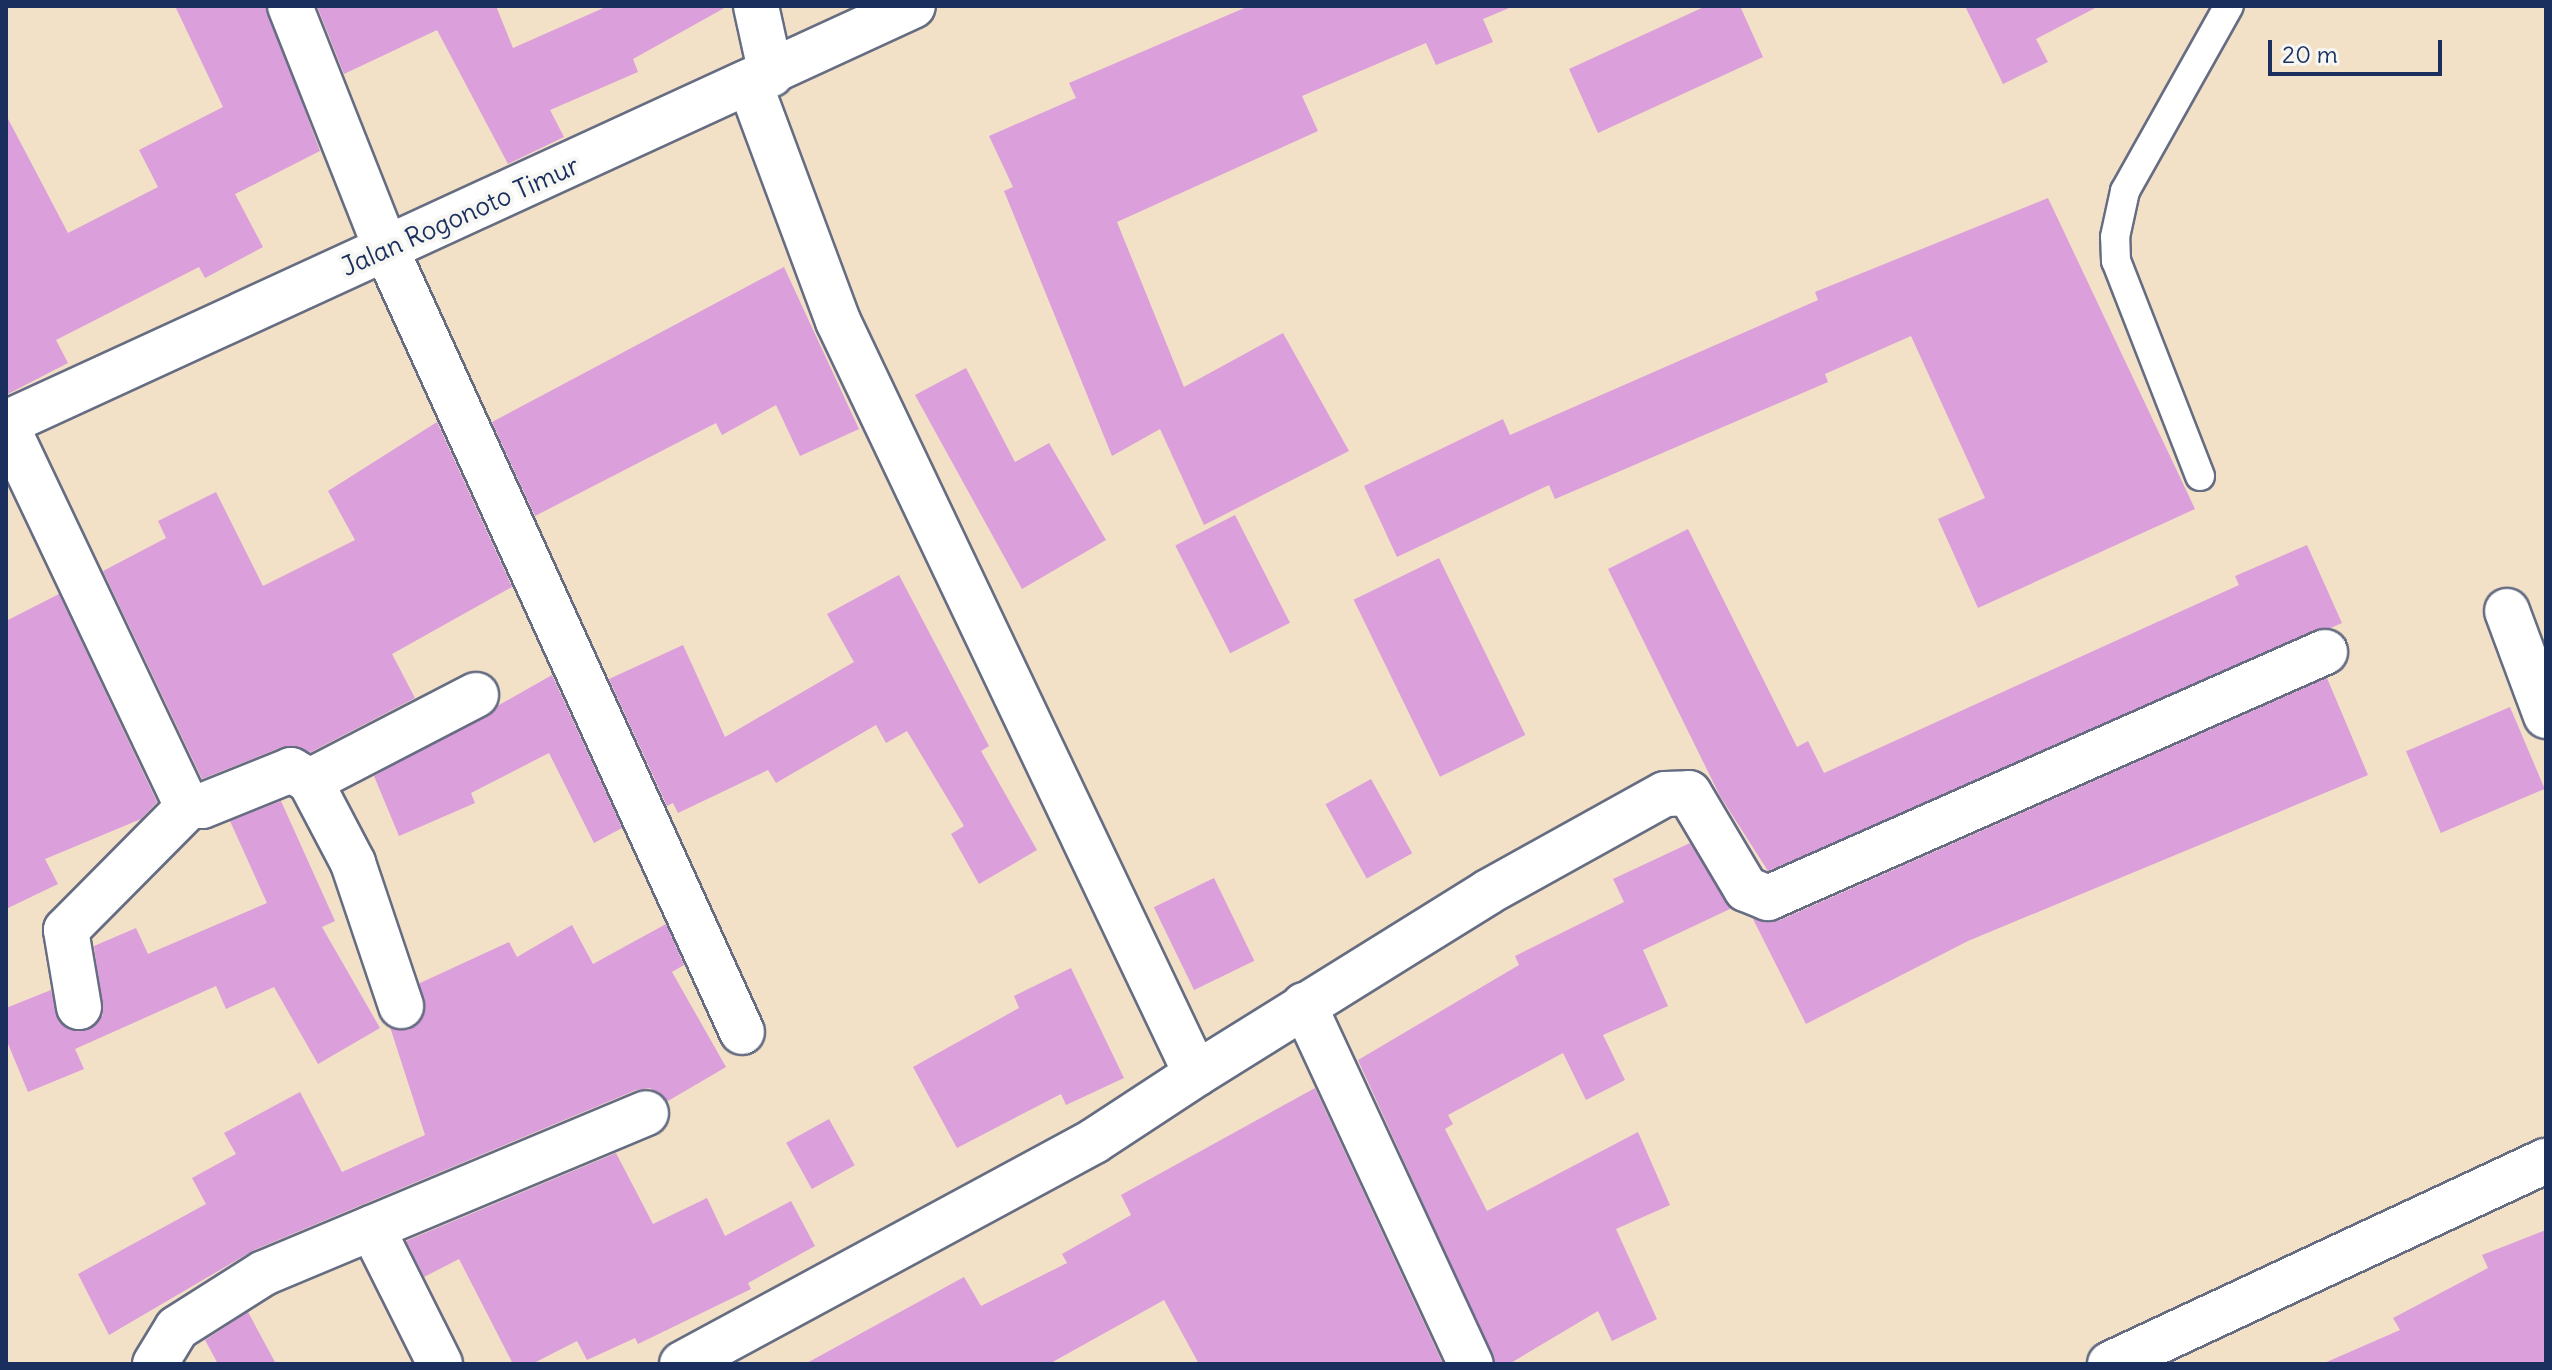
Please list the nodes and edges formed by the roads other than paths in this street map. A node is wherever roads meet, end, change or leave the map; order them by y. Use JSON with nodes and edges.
{"nodes":[{"id":1,"x":290,"y":6,"type":"edge"},
{"id":2,"x":756,"y":6,"type":"edge"},
{"id":3,"x":913,"y":6,"type":"edge"},
{"id":4,"x":2229,"y":6,"type":"edge"},
{"id":5,"x":761,"y":79,"type":"junction"},
{"id":6,"x":386,"y":249,"type":"junction"},
{"id":7,"x":6,"y":424,"type":"edge"},
{"id":8,"x":2200,"y":476,"type":"dead end"},
{"id":9,"x":2507,"y":611,"type":"dead end"},
{"id":10,"x":2325,"y":652,"type":"dead end"},
{"id":11,"x":476,"y":695,"type":"dead end"},
{"id":12,"x":2546,"y":716,"type":"edge"},
{"id":13,"x":310,"y":781,"type":"junction"},
{"id":14,"x":190,"y":805,"type":"junction"},
{"id":15,"x":1304,"y":1005,"type":"junction"},
{"id":16,"x":401,"y":1006,"type":"dead end"},
{"id":17,"x":79,"y":1007,"type":"dead end"},
{"id":18,"x":742,"y":1032,"type":"dead end"},
{"id":19,"x":1196,"y":1074,"type":"junction"},
{"id":20,"x":646,"y":1113,"type":"dead end"},
{"id":21,"x":2546,"y":1161,"type":"edge"},
{"id":22,"x":372,"y":1228,"type":"junction"},
{"id":23,"x":2123,"y":1361,"type":"edge"},
{"id":24,"x":155,"y":1364,"type":"edge"},
{"id":25,"x":440,"y":1364,"type":"edge"},
{"id":26,"x":682,"y":1364,"type":"edge"},
{"id":27,"x":1471,"y":1364,"type":"edge"}],
"edges":[{"from":1,"to":6,"type":"street"},
{"from":2,"to":5,"type":"street"},
{"from":3,"to":5,"type":"street","name":"Jalan Rogonoto Timur"},
{"from":4,"to":8,"type":"lane"},
{"from":5,"to":6,"type":"street","name":"Jalan Rogonoto Timur"},
{"from":5,"to":19,"type":"street"},
{"from":6,"to":7,"type":"street","name":"Jalan Rogonoto Timur"},
{"from":6,"to":18,"type":"street"},
{"from":7,"to":14,"type":"street"},
{"from":9,"to":12,"type":"street"},
{"from":10,"to":15,"type":"street"},
{"from":11,"to":13,"type":"street"},
{"from":13,"to":14,"type":"street"},
{"from":13,"to":16,"type":"street"},
{"from":14,"to":17,"type":"street"},
{"from":15,"to":19,"type":"street"},
{"from":15,"to":27,"type":"street"},
{"from":19,"to":26,"type":"street"},
{"from":20,"to":22,"type":"street"},
{"from":21,"to":23,"type":"street"},
{"from":22,"to":24,"type":"street"},
{"from":22,"to":25,"type":"street"}]}
